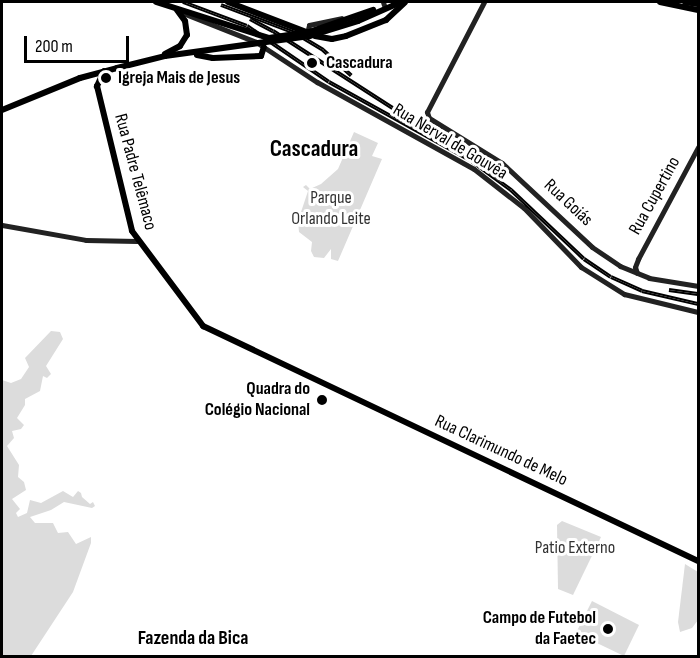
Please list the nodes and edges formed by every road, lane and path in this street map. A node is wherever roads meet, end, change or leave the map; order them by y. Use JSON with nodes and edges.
{"nodes":[{"id":1,"x":156,"y":2,"type":"edge"},
{"id":2,"x":228,"y":2,"type":"edge"},
{"id":3,"x":391,"y":2,"type":"edge"},
{"id":4,"x":403,"y":2,"type":"edge"},
{"id":5,"x":484,"y":2,"type":"edge"},
{"id":6,"x":660,"y":2,"type":"edge"},
{"id":7,"x":685,"y":2,"type":"edge"},
{"id":8,"x":699,"y":4,"type":"edge"},
{"id":9,"x":382,"y":5,"type":"edge"},
{"id":10,"x":174,"y":8,"type":"junction"},
{"id":11,"x":699,"y":10,"type":"edge"},
{"id":12,"x":357,"y":19,"type":"junction"},
{"id":13,"x":307,"y":33,"type":"junction"},
{"id":14,"x":264,"y":47,"type":"junction"},
{"id":15,"x":194,"y":53,"type":"junction"},
{"id":16,"x":156,"y":58,"type":"junction"},
{"id":17,"x":104,"y":71,"type":"junction"},
{"id":18,"x":83,"y":77,"type":"junction"},
{"id":19,"x":97,"y":86,"type":"junction"},
{"id":20,"x":2,"y":110,"type":"edge"},
{"id":21,"x":699,"y":147,"type":"edge"},
{"id":22,"x":2,"y":225,"type":"edge"},
{"id":23,"x":137,"y":241,"type":"junction"},
{"id":24,"x":638,"y":259,"type":"junction"},
{"id":25,"x":625,"y":268,"type":"junction"},
{"id":26,"x":638,"y":273,"type":"junction"},
{"id":27,"x":699,"y":286,"type":"edge"},
{"id":28,"x":699,"y":312,"type":"edge"},
{"id":29,"x":291,"y":369,"type":"joint"},
{"id":30,"x":699,"y":561,"type":"edge"}],
"edges":[{"from":1,"to":10,"type":"main road"},
{"from":2,"to":13,"type":"main road"},
{"from":3,"to":9,"type":"main road"},
{"from":4,"to":12,"type":"main road"},
{"from":4,"to":13,"type":"main road"},
{"from":5,"to":25,"type":"main road","name":"Rua Goiás"},
{"from":6,"to":11,"type":"main road"},
{"from":7,"to":8,"type":"main road"},
{"from":9,"to":12,"type":"main road"},
{"from":9,"to":13,"type":"main road"},
{"from":10,"to":12,"type":"main road"},
{"from":10,"to":14,"type":"main road","name":"Rua Nerval de Gouvêa"},
{"from":10,"to":16,"type":"main road"},
{"from":12,"to":15,"type":"main road"},
{"from":14,"to":15,"type":"main road"},
{"from":14,"to":28,"type":"main road","name":"Rua Nerval de Gouvêa"},
{"from":15,"to":16,"type":"main road"},
{"from":16,"to":17,"type":"main road"},
{"from":17,"to":18,"type":"main road"},
{"from":17,"to":19,"type":"main road"},
{"from":18,"to":19,"type":"main road"},
{"from":18,"to":20,"type":"main road"},
{"from":19,"to":23,"type":"main road","name":"Rua Padre Telêmaco"},
{"from":21,"to":24,"type":"main road","name":"Rua Cupertino"},
{"from":22,"to":23,"type":"main road"},
{"from":23,"to":29,"type":"main road","name":"Rua Padre Telêmaco"},
{"from":24,"to":25,"type":"main road","name":"Rua Cupertino"},
{"from":24,"to":26,"type":"main road","name":"Rua Cupertino"},
{"from":25,"to":26,"type":"main road","name":"Rua Goiás"},
{"from":26,"to":27,"type":"main road","name":"Rua Goiás"},
{"from":29,"to":30,"type":"main road","name":"Rua Clarimundo de Melo"}]}
